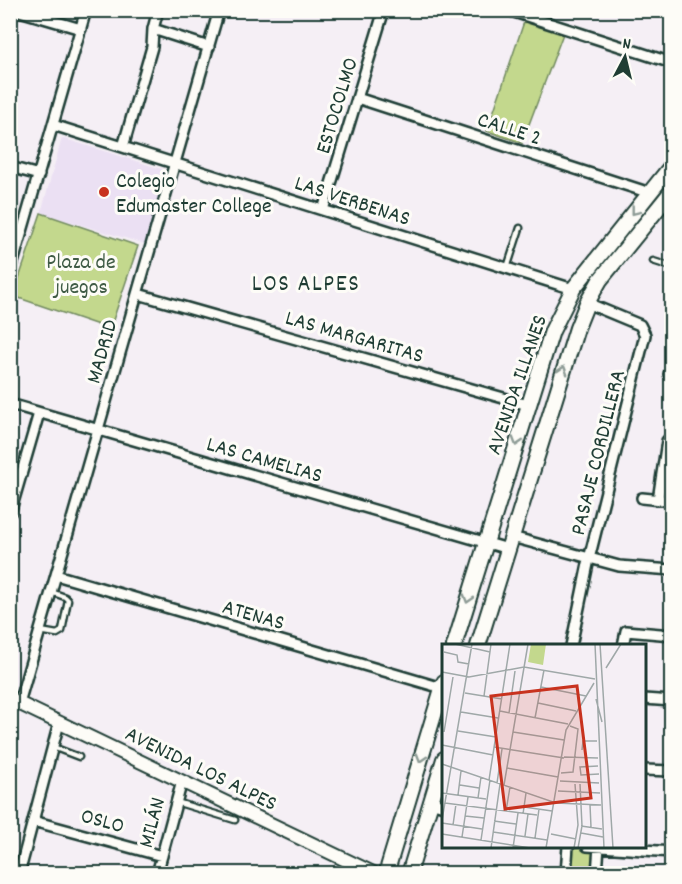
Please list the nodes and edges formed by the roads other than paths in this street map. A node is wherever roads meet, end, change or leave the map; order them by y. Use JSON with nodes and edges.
{"nodes":[{"id":1,"x":16,"y":10,"type":"edge"},
{"id":2,"x":86,"y":10,"type":"edge"},
{"id":3,"x":158,"y":10,"type":"edge"},
{"id":4,"x":219,"y":10,"type":"edge"},
{"id":5,"x":384,"y":10,"type":"edge"},
{"id":6,"x":508,"y":10,"type":"edge"},
{"id":7,"x":153,"y":28,"type":"junction"},
{"id":8,"x":81,"y":30,"type":"junction"},
{"id":9,"x":209,"y":47,"type":"junction"},
{"id":10,"x":672,"y":63,"type":"edge"},
{"id":11,"x":357,"y":98,"type":"junction"},
{"id":12,"x":53,"y":125,"type":"junction"},
{"id":13,"x":123,"y":147,"type":"junction"},
{"id":14,"x":175,"y":163,"type":"junction"},
{"id":15,"x":672,"y":165,"type":"edge"},
{"id":16,"x":10,"y":167,"type":"edge"},
{"id":17,"x":39,"y":175,"type":"junction"},
{"id":18,"x":672,"y":191,"type":"edge"},
{"id":19,"x":650,"y":193,"type":"junction"},
{"id":20,"x":324,"y":210,"type":"junction"},
{"id":21,"x":520,"y":228,"type":"dead end"},
{"id":22,"x":652,"y":261,"type":"dead end"},
{"id":23,"x":672,"y":267,"type":"edge"},
{"id":24,"x":507,"y":268,"type":"junction"},
{"id":25,"x":10,"y":273,"type":"edge"},
{"id":26,"x":573,"y":289,"type":"junction"},
{"id":27,"x":138,"y":294,"type":"junction"},
{"id":28,"x":587,"y":303,"type":"junction"},
{"id":29,"x":10,"y":404,"type":"edge"},
{"id":30,"x":528,"y":405,"type":"junction"},
{"id":31,"x":39,"y":413,"type":"junction"},
{"id":32,"x":98,"y":430,"type":"junction"},
{"id":33,"x":672,"y":436,"type":"edge"},
{"id":34,"x":642,"y":498,"type":"dead end"},
{"id":35,"x":658,"y":500,"type":"junction"},
{"id":36,"x":672,"y":501,"type":"edge"},
{"id":37,"x":10,"y":513,"type":"edge"},
{"id":38,"x":485,"y":543,"type":"junction"},
{"id":39,"x":510,"y":543,"type":"junction"},
{"id":40,"x":589,"y":559,"type":"junction"},
{"id":41,"x":672,"y":570,"type":"edge"},
{"id":42,"x":56,"y":575,"type":"junction"},
{"id":43,"x":51,"y":592,"type":"junction"},
{"id":44,"x":40,"y":631,"type":"junction"},
{"id":45,"x":672,"y":634,"type":"edge"},
{"id":46,"x":454,"y":644,"type":"edge"},
{"id":47,"x":478,"y":644,"type":"edge"},
{"id":48,"x":571,"y":644,"type":"edge"},
{"id":49,"x":623,"y":644,"type":"edge"},
{"id":50,"x":442,"y":685,"type":"edge"},
{"id":51,"x":442,"y":688,"type":"edge"},
{"id":52,"x":646,"y":699,"type":"edge"},
{"id":53,"x":15,"y":701,"type":"edge"},
{"id":54,"x":672,"y":701,"type":"edge"},
{"id":55,"x":59,"y":723,"type":"junction"},
{"id":56,"x":53,"y":747,"type":"junction"},
{"id":57,"x":79,"y":757,"type":"dead end"},
{"id":58,"x":646,"y":770,"type":"edge"},
{"id":59,"x":672,"y":771,"type":"edge"},
{"id":60,"x":442,"y":772,"type":"edge"},
{"id":61,"x":182,"y":781,"type":"junction"},
{"id":62,"x":176,"y":802,"type":"junction"},
{"id":63,"x":437,"y":804,"type":"edge"},
{"id":64,"x":235,"y":820,"type":"dead end"},
{"id":65,"x":33,"y":821,"type":"junction"},
{"id":66,"x":568,"y":848,"type":"edge"},
{"id":67,"x":599,"y":848,"type":"edge"},
{"id":68,"x":614,"y":848,"type":"edge"},
{"id":69,"x":672,"y":852,"type":"edge"},
{"id":70,"x":162,"y":856,"type":"junction"},
{"id":71,"x":19,"y":873,"type":"edge"},
{"id":72,"x":157,"y":873,"type":"edge"},
{"id":73,"x":375,"y":873,"type":"edge"},
{"id":74,"x":386,"y":873,"type":"edge"},
{"id":75,"x":408,"y":873,"type":"edge"},
{"id":76,"x":566,"y":873,"type":"edge"},
{"id":77,"x":597,"y":873,"type":"edge"}],
"edges":[{"from":1,"to":8,"type":"street"},
{"from":2,"to":8,"type":"street"},
{"from":3,"to":7,"type":"street"},
{"from":4,"to":9,"type":"street","name":"MADRID"},
{"from":5,"to":11,"type":"street","name":"ESTOCOLMO"},
{"from":6,"to":10,"type":"street"},
{"from":7,"to":9,"type":"street"},
{"from":7,"to":13,"type":"street"},
{"from":8,"to":12,"type":"street"},
{"from":9,"to":14,"type":"street","name":"MADRID"},
{"from":11,"to":19,"type":"street","name":"CALLE 2"},
{"from":11,"to":20,"type":"street","name":"ESTOCOLMO"},
{"from":12,"to":13,"type":"street","name":"LAS VERBENAS"},
{"from":12,"to":17,"type":"street"},
{"from":13,"to":14,"type":"street","name":"LAS VERBENAS"},
{"from":14,"to":20,"type":"street","name":"LAS VERBENAS"},
{"from":14,"to":27,"type":"street","name":"MADRID"},
{"from":15,"to":19,"type":"main road","name":"AVENIDA ILLANES"},
{"from":16,"to":17,"type":"street"},
{"from":17,"to":25,"type":"street"},
{"from":18,"to":28,"type":"main road","name":"AVENIDA ILLANES"},
{"from":19,"to":26,"type":"main road","name":"AVENIDA ILLANES","one_way":true},
{"from":20,"to":24,"type":"street","name":"LAS VERBENAS"},
{"from":21,"to":24,"type":"lane"},
{"from":22,"to":23,"type":"lane"},
{"from":24,"to":26,"type":"street","name":"LAS VERBENAS"},
{"from":26,"to":30,"type":"main road","name":"AVENIDA ILLANES"},
{"from":27,"to":30,"type":"street","name":"LAS MARGARITAS"},
{"from":27,"to":32,"type":"street","name":"MADRID"},
{"from":39,"to":28,"type":"main road","name":"AVENIDA ILLANES","one_way":true},
{"from":28,"to":40,"type":"street","name":"PASAJE CORDILLERA"},
{"from":29,"to":31,"type":"street","name":"LAS CAMELIAS"},
{"from":30,"to":38,"type":"main road","name":"AVENIDA ILLANES","one_way":true},
{"from":31,"to":32,"type":"street","name":"LAS CAMELIAS"},
{"from":31,"to":37,"type":"street"},
{"from":32,"to":38,"type":"street","name":"LAS CAMELIAS"},
{"from":32,"to":42,"type":"street","name":"MADRID"},
{"from":33,"to":35,"type":"street"},
{"from":34,"to":35,"type":"street"},
{"from":35,"to":36,"type":"street"},
{"from":38,"to":39,"type":"street","name":"LAS CAMELIAS"},
{"from":38,"to":46,"type":"main road","name":"AVENIDA ILLANES","one_way":true},
{"from":39,"to":40,"type":"street","name":"LAS CAMELIAS"},
{"from":39,"to":47,"type":"main road","name":"AVENIDA ILLANES"},
{"from":40,"to":41,"type":"street","name":"LAS CAMELIAS"},
{"from":40,"to":48,"type":"street","name":"PASAJE CORDILLERA"},
{"from":42,"to":43,"type":"street","name":"MADRID"},
{"from":42,"to":50,"type":"street","name":"ATENAS"},
{"from":43,"to":44,"type":"street","name":"MADRID"},
{"from":43,"to":44,"type":"lane"},
{"from":44,"to":53,"type":"street","name":"MADRID"},
{"from":45,"to":49,"type":"street"},
{"from":51,"to":74,"type":"main road","one_way":true},
{"from":52,"to":54,"type":"street"},
{"from":53,"to":55,"type":"street","name":"AVENIDA LOS ALPES"},
{"from":55,"to":56,"type":"street"},
{"from":55,"to":61,"type":"street","name":"AVENIDA LOS ALPES"},
{"from":56,"to":57,"type":"lane"},
{"from":56,"to":65,"type":"street"},
{"from":58,"to":59,"type":"street"},
{"from":60,"to":63,"type":"main road"},
{"from":61,"to":62,"type":"street","name":"MILÁN"},
{"from":61,"to":73,"type":"street","name":"AVENIDA LOS ALPES"},
{"from":62,"to":64,"type":"lane"},
{"from":62,"to":70,"type":"street","name":"MILÁN"},
{"from":63,"to":75,"type":"main road"},
{"from":65,"to":70,"type":"street","name":"OSLO"},
{"from":65,"to":71,"type":"street"},
{"from":66,"to":76,"type":"street"},
{"from":67,"to":77,"type":"street"},
{"from":68,"to":69,"type":"street"},
{"from":70,"to":72,"type":"street","name":"MILÁN"}]}
